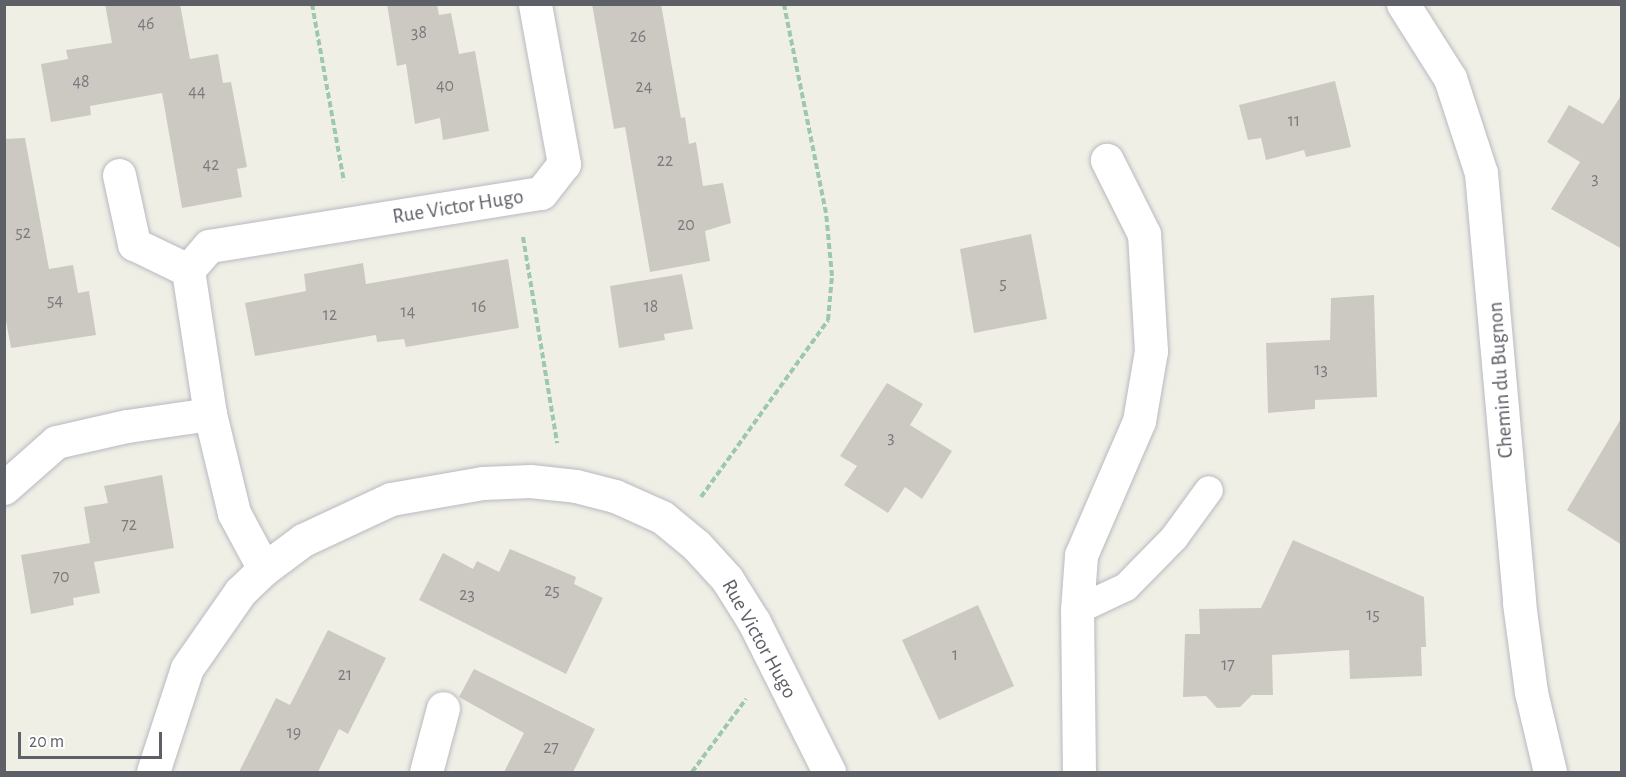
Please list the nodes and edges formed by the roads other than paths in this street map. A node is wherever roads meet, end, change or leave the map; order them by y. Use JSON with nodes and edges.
{"nodes":[{"id":1,"x":535,"y":4,"type":"edge"},
{"id":2,"x":1403,"y":4,"type":"edge"},
{"id":3,"x":1107,"y":160,"type":"dead end"},
{"id":4,"x":119,"y":175,"type":"dead end"},
{"id":5,"x":188,"y":270,"type":"junction"},
{"id":6,"x":210,"y":414,"type":"junction"},
{"id":7,"x":4,"y":488,"type":"edge"},
{"id":8,"x":1209,"y":490,"type":"dead end"},
{"id":9,"x":264,"y":569,"type":"junction"},
{"id":10,"x":1077,"y":610,"type":"junction"},
{"id":11,"x":443,"y":708,"type":"dead end"},
{"id":12,"x":153,"y":772,"type":"edge"},
{"id":13,"x":426,"y":772,"type":"edge"},
{"id":14,"x":828,"y":772,"type":"edge"},
{"id":15,"x":1079,"y":772,"type":"edge"},
{"id":16,"x":1550,"y":772,"type":"edge"},
{"id":17,"x":1578,"y":772,"type":"edge"}],
"edges":[{"from":1,"to":5,"type":"street","name":"Rue Victor Hugo"},
{"from":2,"to":16,"type":"street","name":"Chemin du Bugnon"},
{"from":3,"to":10,"type":"street"},
{"from":4,"to":5,"type":"street"},
{"from":5,"to":6,"type":"street"},
{"from":6,"to":7,"type":"street"},
{"from":6,"to":9,"type":"street"},
{"from":8,"to":10,"type":"lane"},
{"from":9,"to":12,"type":"street","name":"Rue Victor Hugo"},
{"from":9,"to":14,"type":"street","name":"Rue Victor Hugo"},
{"from":10,"to":15,"type":"street"},
{"from":11,"to":13,"type":"street"},
{"from":16,"to":17,"type":"street","name":"Chemin du Bugnon"}]}
